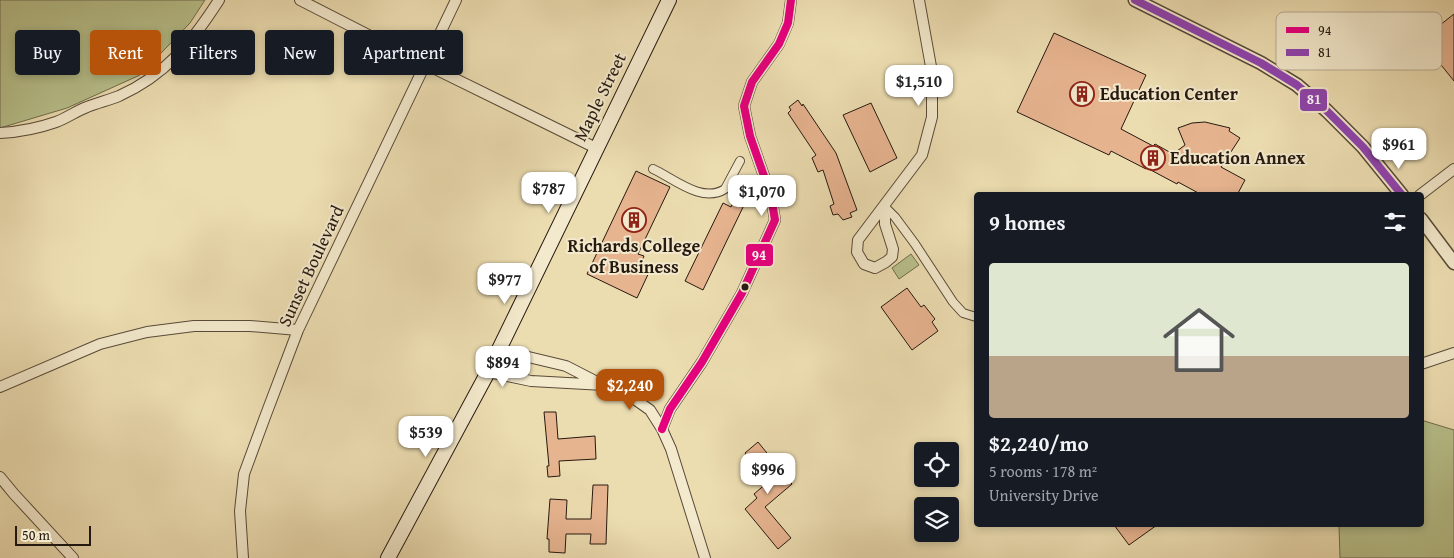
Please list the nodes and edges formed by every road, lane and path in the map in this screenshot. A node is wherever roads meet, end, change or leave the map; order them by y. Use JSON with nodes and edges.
{"nodes":[{"id":1,"x":219,"y":0,"type":"edge"},
{"id":2,"x":300,"y":0,"type":"edge"},
{"id":3,"x":456,"y":0,"type":"edge"},
{"id":4,"x":669,"y":0,"type":"edge"},
{"id":5,"x":791,"y":0,"type":"edge"},
{"id":6,"x":919,"y":0,"type":"edge"},
{"id":7,"x":1135,"y":0,"type":"edge"},
{"id":8,"x":359,"y":30,"type":"edge"},
{"id":9,"x":441,"y":30,"type":"edge"},
{"id":10,"x":420,"y":75,"type":"edge"},
{"id":11,"x":447,"y":75,"type":"edge"},
{"id":12,"x":0,"y":133,"type":"edge"},
{"id":13,"x":596,"y":148,"type":"junction"},
{"id":14,"x":740,"y":161,"type":"dead end"},
{"id":15,"x":653,"y":169,"type":"dead end"},
{"id":16,"x":1454,"y":169,"type":"edge"},
{"id":17,"x":1400,"y":192,"type":"edge"},
{"id":18,"x":1424,"y":192,"type":"edge"},
{"id":19,"x":885,"y":207,"type":"junction"},
{"id":20,"x":1424,"y":223,"type":"edge"},
{"id":21,"x":1454,"y":263,"type":"edge"},
{"id":22,"x":974,"y":316,"type":"edge"},
{"id":23,"x":298,"y":330,"type":"junction"},
{"id":24,"x":499,"y":350,"type":"junction"},
{"id":25,"x":1454,"y":353,"type":"edge"},
{"id":26,"x":1424,"y":363,"type":"edge"},
{"id":27,"x":488,"y":372,"type":"junction"},
{"id":28,"x":604,"y":385,"type":"junction"},
{"id":29,"x":0,"y":387,"type":"edge"},
{"id":30,"x":662,"y":429,"type":"junction"},
{"id":31,"x":0,"y":477,"type":"edge"},
{"id":32,"x":73,"y":558,"type":"edge"},
{"id":33,"x":243,"y":558,"type":"edge"},
{"id":34,"x":388,"y":558,"type":"edge"},
{"id":35,"x":705,"y":558,"type":"edge"}],
"edges":[{"from":1,"to":12,"type":"street"},
{"from":2,"to":8,"type":"street"},
{"from":3,"to":9,"type":"street","name":"Sunset Boulevard"},
{"from":4,"to":13,"type":"main road","name":"Maple Street"},
{"from":5,"to":30,"type":"street"},
{"from":6,"to":19,"type":"street"},
{"from":7,"to":17,"type":"street"},
{"from":10,"to":23,"type":"street","name":"Sunset Boulevard"},
{"from":11,"to":13,"type":"street"},
{"from":13,"to":24,"type":"main road","name":"Maple Street"},
{"from":14,"to":15,"type":"street"},
{"from":16,"to":18,"type":"street"},
{"from":19,"to":19,"type":"street"},
{"from":19,"to":22,"type":"street"},
{"from":20,"to":21,"type":"street"},
{"from":23,"to":29,"type":"street"},
{"from":23,"to":33,"type":"street","name":"Sunset Boulevard"},
{"from":24,"to":27,"type":"main road","name":"Maple Street"},
{"from":24,"to":28,"type":"street"},
{"from":25,"to":26,"type":"street"},
{"from":27,"to":28,"type":"street"},
{"from":27,"to":34,"type":"main road","name":"Maple Street"},
{"from":28,"to":30,"type":"street"},
{"from":30,"to":35,"type":"street"},
{"from":31,"to":32,"type":"street"}]}
